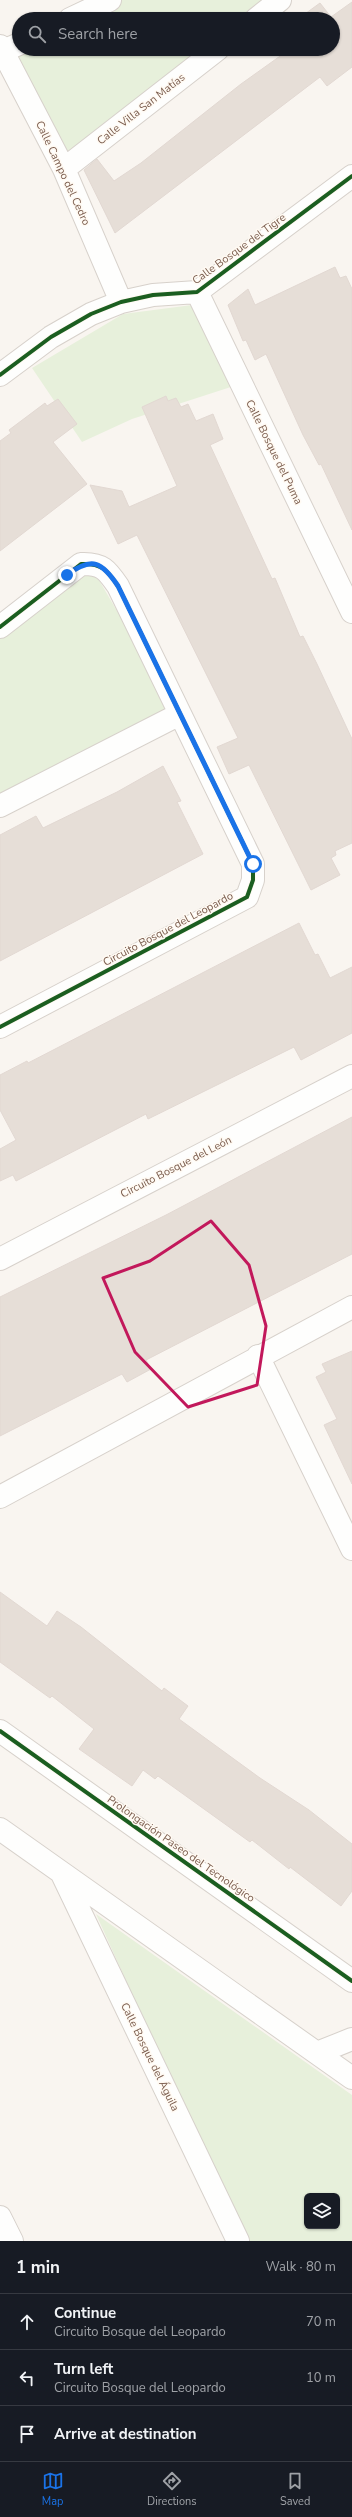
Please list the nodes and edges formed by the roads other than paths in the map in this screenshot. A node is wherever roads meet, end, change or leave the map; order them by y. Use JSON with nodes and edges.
{"nodes":[{"id":1,"x":110,"y":0,"type":"edge"},
{"id":2,"x":280,"y":0,"type":"edge"},
{"id":3,"x":85,"y":12,"type":"edge"},
{"id":4,"x":265,"y":12,"type":"edge"},
{"id":5,"x":7,"y":47,"type":"edge"},
{"id":6,"x":209,"y":56,"type":"edge"},
{"id":7,"x":64,"y":169,"type":"junction"},
{"id":8,"x":352,"y":176,"type":"edge"},
{"id":9,"x":197,"y":292,"type":"junction"},
{"id":10,"x":121,"y":302,"type":"junction"},
{"id":11,"x":0,"y":375,"type":"edge"},
{"id":12,"x":352,"y":612,"type":"edge"},
{"id":13,"x":0,"y":627,"type":"edge"},
{"id":14,"x":180,"y":714,"type":"junction"},
{"id":15,"x":0,"y":806,"type":"edge"},
{"id":16,"x":0,"y":1027,"type":"edge"},
{"id":17,"x":352,"y":1076,"type":"edge"},
{"id":18,"x":0,"y":1259,"type":"edge"},
{"id":19,"x":352,"y":1307,"type":"edge"},
{"id":20,"x":258,"y":1356,"type":"junction"},
{"id":21,"x":0,"y":1497,"type":"edge"},
{"id":22,"x":352,"y":1549,"type":"edge"},
{"id":23,"x":0,"y":1731,"type":"edge"},
{"id":24,"x":0,"y":1830,"type":"edge"},
{"id":25,"x":62,"y":1873,"type":"junction"},
{"id":26,"x":352,"y":1981,"type":"edge"},
{"id":27,"x":352,"y":2039,"type":"edge"},
{"id":28,"x":317,"y":2053,"type":"junction"},
{"id":29,"x":352,"y":2078,"type":"edge"},
{"id":30,"x":0,"y":2217,"type":"edge"},
{"id":31,"x":12,"y":2241,"type":"edge"},
{"id":32,"x":238,"y":2241,"type":"edge"}],
"edges":[{"from":1,"to":3,"type":"street"},
{"from":2,"to":4,"type":"street"},
{"from":5,"to":7,"type":"street","name":"Calle Campo del Cedro"},
{"from":6,"to":7,"type":"street","name":"Calle Villa San Matías"},
{"from":7,"to":10,"type":"street","name":"Calle Campo del Cedro"},
{"from":8,"to":9,"type":"street","name":"Calle Bosque del Tigre"},
{"from":9,"to":10,"type":"street","name":"Calle Bosque del Tigre"},
{"from":9,"to":12,"type":"street","name":"Calle Bosque del Puma"},
{"from":10,"to":11,"type":"street","name":"Calle Bosque del Tigre"},
{"from":13,"to":14,"type":"street","name":"Circuito Bosque del Leopardo"},
{"from":14,"to":15,"type":"street"},
{"from":14,"to":16,"type":"street","name":"Circuito Bosque del Leopardo"},
{"from":17,"to":18,"type":"street","name":"Circuito Bosque del León"},
{"from":19,"to":20,"type":"street"},
{"from":20,"to":21,"type":"street"},
{"from":20,"to":22,"type":"street"},
{"from":23,"to":26,"type":"street","name":"Prolongación Paseo del Tecnológico"},
{"from":24,"to":25,"type":"street"},
{"from":25,"to":28,"type":"street"},
{"from":25,"to":32,"type":"street","name":"Calle Bosque del Águila"},
{"from":27,"to":28,"type":"street"},
{"from":28,"to":29,"type":"street"},
{"from":30,"to":31,"type":"street"}]}
